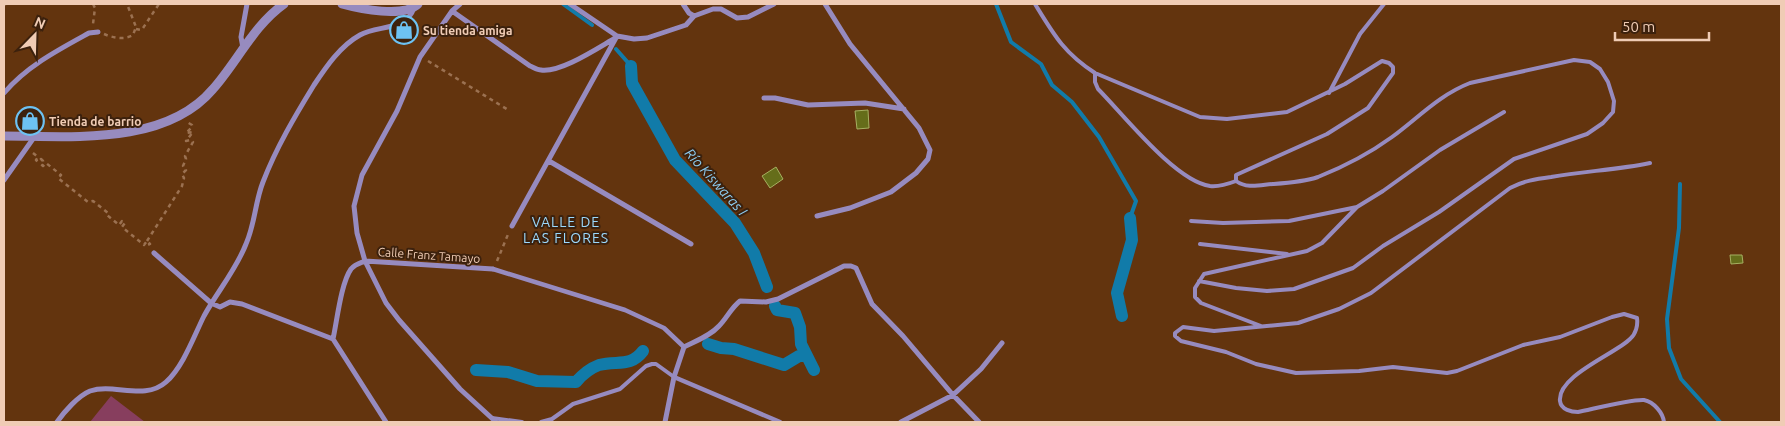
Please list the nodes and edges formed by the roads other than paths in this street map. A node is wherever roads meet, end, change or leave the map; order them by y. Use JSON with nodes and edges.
{"nodes":[{"id":1,"x":247,"y":4,"type":"edge"},
{"id":2,"x":284,"y":4,"type":"edge"},
{"id":3,"x":342,"y":4,"type":"edge"},
{"id":4,"x":451,"y":4,"type":"edge"},
{"id":5,"x":460,"y":4,"type":"edge"},
{"id":6,"x":570,"y":4,"type":"edge"},
{"id":7,"x":683,"y":4,"type":"edge"},
{"id":8,"x":774,"y":4,"type":"edge"},
{"id":9,"x":825,"y":4,"type":"edge"},
{"id":10,"x":1035,"y":4,"type":"edge"},
{"id":11,"x":1384,"y":4,"type":"edge"},
{"id":12,"x":416,"y":6,"type":"edge"},
{"id":13,"x":452,"y":11,"type":"junction"},
{"id":14,"x":694,"y":16,"type":"junction"},
{"id":15,"x":98,"y":32,"type":"road end"},
{"id":16,"x":617,"y":36,"type":"junction"},
{"id":17,"x":244,"y":49,"type":"junction"},
{"id":18,"x":1095,"y":73,"type":"junction"},
{"id":19,"x":1329,"y":92,"type":"junction"},
{"id":20,"x":4,"y":93,"type":"edge"},
{"id":21,"x":764,"y":98,"type":"dead end"},
{"id":22,"x":904,"y":109,"type":"junction"},
{"id":23,"x":1504,"y":112,"type":"dead end"},
{"id":24,"x":4,"y":136,"type":"edge"},
{"id":25,"x":35,"y":136,"type":"junction"},
{"id":26,"x":549,"y":161,"type":"junction"},
{"id":27,"x":1650,"y":163,"type":"dead end"},
{"id":28,"x":4,"y":180,"type":"edge"},
{"id":29,"x":1236,"y":181,"type":"junction"},
{"id":30,"x":1357,"y":207,"type":"junction"},
{"id":31,"x":818,"y":216,"type":"dead end"},
{"id":32,"x":1191,"y":221,"type":"dead end"},
{"id":33,"x":512,"y":226,"type":"road end"},
{"id":34,"x":691,"y":244,"type":"dead end"},
{"id":35,"x":1200,"y":244,"type":"dead end"},
{"id":36,"x":154,"y":253,"type":"road end"},
{"id":37,"x":1292,"y":254,"type":"junction"},
{"id":38,"x":365,"y":260,"type":"junction"},
{"id":39,"x":493,"y":269,"type":"joint"},
{"id":40,"x":1198,"y":281,"type":"junction"},
{"id":41,"x":211,"y":303,"type":"junction"},
{"id":42,"x":1263,"y":327,"type":"junction"},
{"id":43,"x":333,"y":339,"type":"junction"},
{"id":44,"x":1002,"y":344,"type":"dead end"},
{"id":45,"x":684,"y":347,"type":"junction"},
{"id":46,"x":674,"y":377,"type":"junction"},
{"id":47,"x":953,"y":395,"type":"junction"},
{"id":48,"x":494,"y":420,"type":"edge"},
{"id":49,"x":57,"y":422,"type":"edge"},
{"id":50,"x":386,"y":422,"type":"edge"},
{"id":51,"x":522,"y":422,"type":"edge"},
{"id":52,"x":541,"y":422,"type":"edge"},
{"id":53,"x":665,"y":422,"type":"edge"},
{"id":54,"x":780,"y":422,"type":"edge"},
{"id":55,"x":900,"y":422,"type":"edge"},
{"id":56,"x":980,"y":422,"type":"edge"},
{"id":57,"x":1664,"y":422,"type":"edge"}],
"edges":[{"from":1,"to":17,"type":"street"},
{"from":2,"to":17,"type":"street"},
{"from":3,"to":12,"type":"street"},
{"from":4,"to":13,"type":"street"},
{"from":5,"to":13,"type":"street"},
{"from":6,"to":16,"type":"street"},
{"from":7,"to":14,"type":"street"},
{"from":8,"to":14,"type":"street"},
{"from":9,"to":22,"type":"street"},
{"from":10,"to":18,"type":"lane"},
{"from":11,"to":19,"type":"lane"},
{"from":12,"to":41,"type":"street"},
{"from":13,"to":16,"type":"street"},
{"from":13,"to":38,"type":"street"},
{"from":14,"to":16,"type":"street"},
{"from":15,"to":20,"type":"street"},
{"from":16,"to":26,"type":"street"},
{"from":17,"to":25,"type":"street"},
{"from":18,"to":19,"type":"lane"},
{"from":18,"to":29,"type":"lane"},
{"from":19,"to":29,"type":"lane"},
{"from":21,"to":22,"type":"street"},
{"from":22,"to":31,"type":"street"},
{"from":23,"to":30,"type":"lane"},
{"from":24,"to":25,"type":"street"},
{"from":25,"to":28,"type":"street"},
{"from":26,"to":33,"type":"street"},
{"from":26,"to":34,"type":"street"},
{"from":27,"to":42,"type":"lane"},
{"from":29,"to":40,"type":"lane"},
{"from":30,"to":32,"type":"lane"},
{"from":30,"to":37,"type":"lane"},
{"from":35,"to":37,"type":"lane"},
{"from":36,"to":41,"type":"street"},
{"from":37,"to":40,"type":"lane"},
{"from":38,"to":39,"type":"street","name":"Calle Franz Tamayo"},
{"from":38,"to":43,"type":"street"},
{"from":38,"to":48,"type":"street"},
{"from":39,"to":45,"type":"street"},
{"from":40,"to":42,"type":"lane"},
{"from":41,"to":43,"type":"street"},
{"from":41,"to":49,"type":"street"},
{"from":42,"to":57,"type":"lane"},
{"from":43,"to":50,"type":"street"},
{"from":44,"to":47,"type":"street"},
{"from":45,"to":46,"type":"street"},
{"from":45,"to":47,"type":"street"},
{"from":46,"to":52,"type":"lane"},
{"from":46,"to":53,"type":"street"},
{"from":46,"to":54,"type":"street"},
{"from":47,"to":55,"type":"street"},
{"from":47,"to":56,"type":"street"},
{"from":48,"to":51,"type":"lane"}]}
